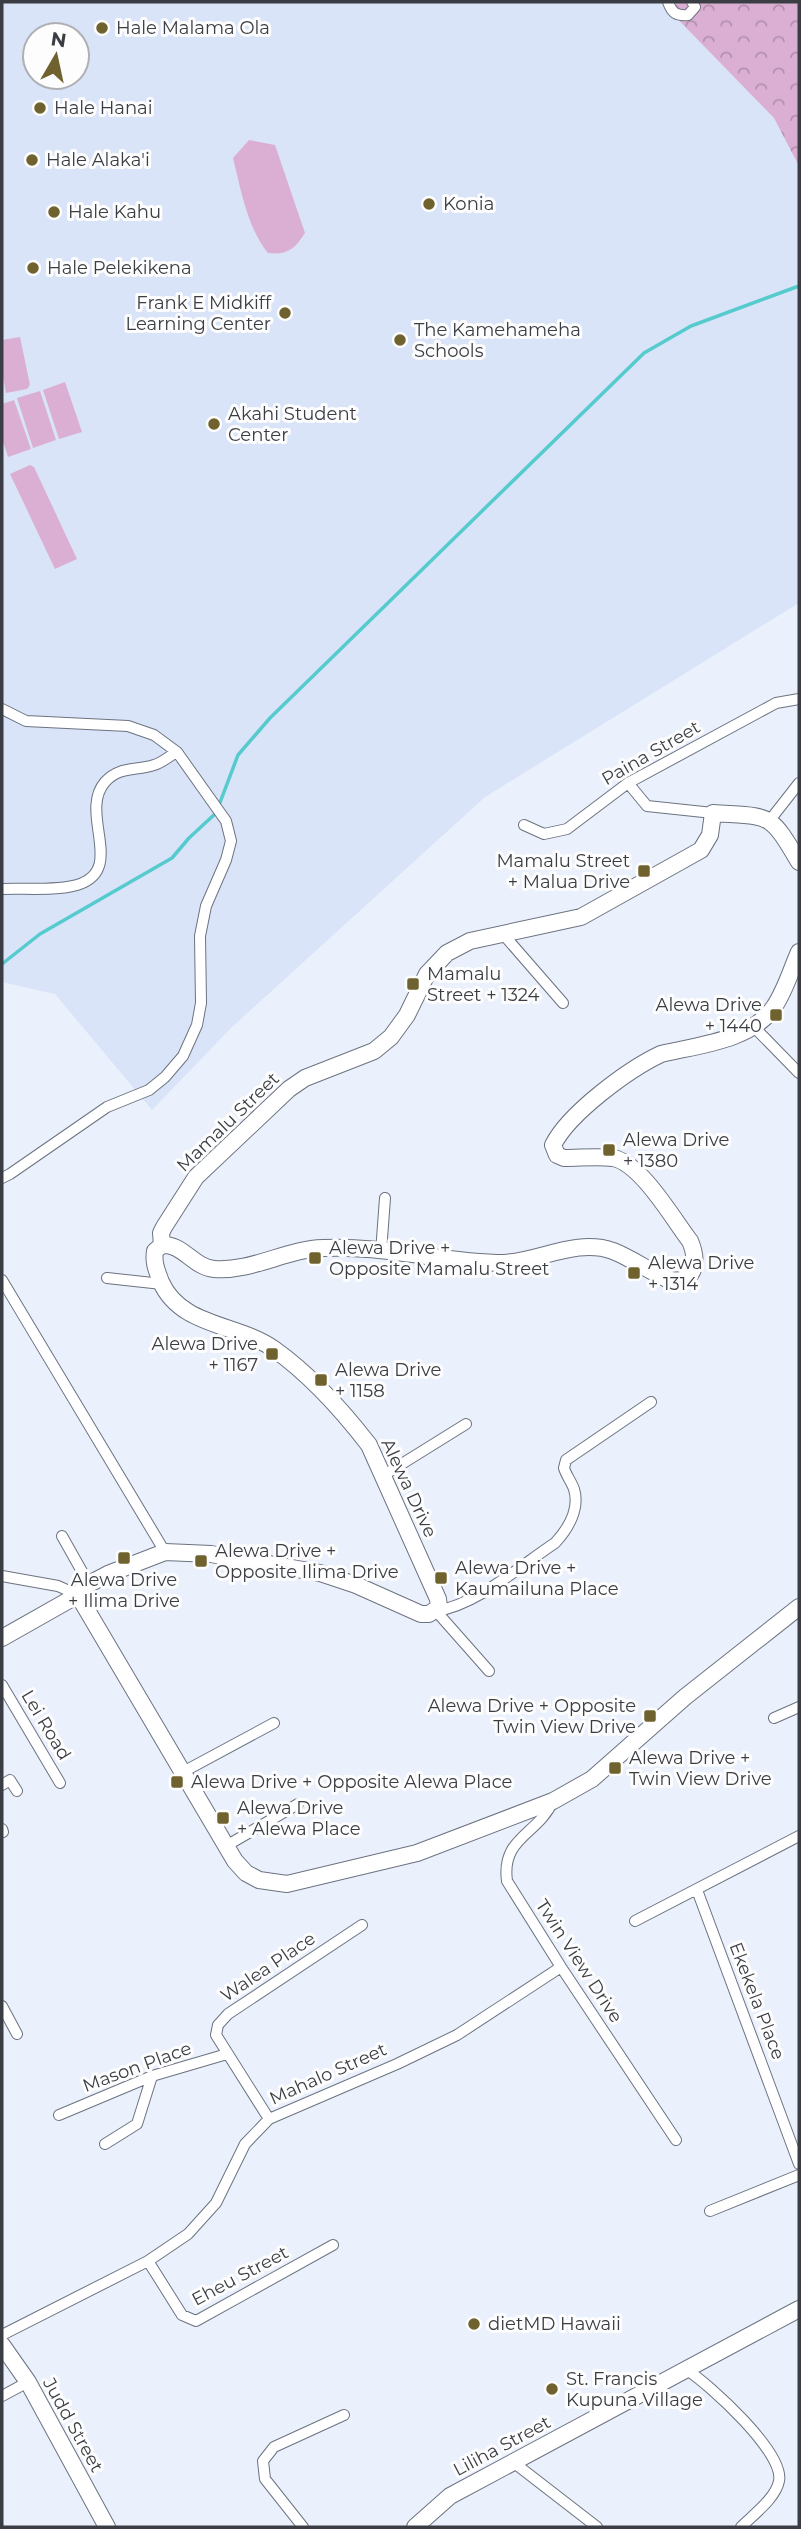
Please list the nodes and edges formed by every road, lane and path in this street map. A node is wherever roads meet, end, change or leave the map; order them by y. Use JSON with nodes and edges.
{"nodes":[{"id":1,"x":668,"y":2,"type":"edge"},
{"id":2,"x":692,"y":2,"type":"edge"},
{"id":3,"x":799,"y":699,"type":"edge"},
{"id":4,"x":2,"y":709,"type":"edge"},
{"id":5,"x":177,"y":752,"type":"junction"},
{"id":6,"x":628,"y":783,"type":"junction"},
{"id":7,"x":799,"y":783,"type":"edge"},
{"id":8,"x":713,"y":813,"type":"junction"},
{"id":9,"x":771,"y":820,"type":"junction"},
{"id":10,"x":523,"y":825,"type":"dead end"},
{"id":11,"x":799,"y":862,"type":"edge"},
{"id":12,"x":2,"y":889,"type":"edge"},
{"id":13,"x":503,"y":933,"type":"junction"},
{"id":14,"x":799,"y":952,"type":"edge"},
{"id":15,"x":563,"y":1003,"type":"dead end"},
{"id":16,"x":753,"y":1026,"type":"junction"},
{"id":17,"x":799,"y":1073,"type":"edge"},
{"id":18,"x":2,"y":1178,"type":"edge"},
{"id":19,"x":385,"y":1198,"type":"dead end"},
{"id":20,"x":162,"y":1245,"type":"junction"},
{"id":21,"x":381,"y":1252,"type":"junction"},
{"id":22,"x":107,"y":1278,"type":"dead end"},
{"id":23,"x":2,"y":1280,"type":"edge"},
{"id":24,"x":162,"y":1284,"type":"junction"},
{"id":25,"x":651,"y":1402,"type":"dead end"},
{"id":26,"x":466,"y":1424,"type":"dead end"},
{"id":27,"x":384,"y":1475,"type":"junction"},
{"id":28,"x":62,"y":1536,"type":"dead end"},
{"id":29,"x":165,"y":1552,"type":"junction"},
{"id":30,"x":2,"y":1576,"type":"edge"},
{"id":31,"x":84,"y":1590,"type":"junction"},
{"id":32,"x":799,"y":1607,"type":"edge"},
{"id":33,"x":436,"y":1611,"type":"junction"},
{"id":34,"x":2,"y":1638,"type":"edge"},
{"id":35,"x":489,"y":1671,"type":"dead end"},
{"id":36,"x":2,"y":1685,"type":"edge"},
{"id":37,"x":799,"y":1707,"type":"edge"},
{"id":38,"x":774,"y":1718,"type":"dead end"},
{"id":39,"x":274,"y":1723,"type":"dead end"},
{"id":40,"x":183,"y":1772,"type":"junction"},
{"id":41,"x":61,"y":1783,"type":"dead end"},
{"id":42,"x":2,"y":1785,"type":"edge"},
{"id":43,"x":17,"y":1791,"type":"dead end"},
{"id":44,"x":553,"y":1801,"type":"junction"},
{"id":45,"x":298,"y":1804,"type":"dead end"},
{"id":46,"x":799,"y":1836,"type":"edge"},
{"id":47,"x":226,"y":1846,"type":"junction"},
{"id":48,"x":697,"y":1890,"type":"junction"},
{"id":49,"x":635,"y":1921,"type":"dead end"},
{"id":50,"x":362,"y":1925,"type":"dead end"},
{"id":51,"x":561,"y":1967,"type":"junction"},
{"id":52,"x":2,"y":2006,"type":"edge"},
{"id":53,"x":17,"y":2034,"type":"dead end"},
{"id":54,"x":227,"y":2054,"type":"junction"},
{"id":55,"x":152,"y":2076,"type":"junction"},
{"id":56,"x":59,"y":2115,"type":"dead end"},
{"id":57,"x":269,"y":2119,"type":"junction"},
{"id":58,"x":676,"y":2140,"type":"dead end"},
{"id":59,"x":105,"y":2144,"type":"dead end"},
{"id":60,"x":799,"y":2164,"type":"edge"},
{"id":61,"x":799,"y":2175,"type":"edge"},
{"id":62,"x":710,"y":2211,"type":"dead end"},
{"id":63,"x":333,"y":2245,"type":"dead end"},
{"id":64,"x":148,"y":2262,"type":"junction"},
{"id":65,"x":799,"y":2309,"type":"edge"},
{"id":66,"x":2,"y":2335,"type":"edge"},
{"id":67,"x":2,"y":2345,"type":"edge"},
{"id":68,"x":687,"y":2370,"type":"junction"},
{"id":69,"x":28,"y":2382,"type":"junction"},
{"id":70,"x":2,"y":2396,"type":"edge"},
{"id":71,"x":344,"y":2415,"type":"dead end"},
{"id":72,"x":513,"y":2462,"type":"junction"},
{"id":73,"x":417,"y":2526,"type":"edge"},
{"id":74,"x":107,"y":2527,"type":"edge"},
{"id":75,"x":303,"y":2527,"type":"edge"},
{"id":76,"x":597,"y":2527,"type":"edge"},
{"id":77,"x":741,"y":2527,"type":"edge"}],
"edges":[{"from":1,"to":2,"type":"street"},
{"from":3,"to":6,"type":"street","name":"Paina Street"},
{"from":4,"to":5,"type":"street"},
{"from":5,"to":12,"type":"street"},
{"from":5,"to":18,"type":"street"},
{"from":6,"to":8,"type":"street"},
{"from":6,"to":10,"type":"street","name":"Paina Street"},
{"from":7,"to":9,"type":"street"},
{"from":8,"to":9,"type":"street"},
{"from":8,"to":13,"type":"street","name":"Mamalu Street"},
{"from":9,"to":11,"type":"street"},
{"from":13,"to":15,"type":"street"},
{"from":13,"to":20,"type":"street","name":"Mamalu Street"},
{"from":14,"to":16,"type":"street"},
{"from":16,"to":17,"type":"street"},
{"from":16,"to":21,"type":"street"},
{"from":19,"to":21,"type":"street"},
{"from":20,"to":21,"type":"street"},
{"from":20,"to":24,"type":"street","name":"Alewa Drive"},
{"from":22,"to":24,"type":"street"},
{"from":23,"to":29,"type":"street"},
{"from":24,"to":27,"type":"street","name":"Alewa Drive"},
{"from":25,"to":33,"type":"street"},
{"from":26,"to":27,"type":"street"},
{"from":27,"to":33,"type":"street","name":"Alewa Drive"},
{"from":28,"to":31,"type":"street"},
{"from":29,"to":31,"type":"street"},
{"from":29,"to":33,"type":"street"},
{"from":30,"to":31,"type":"street"},
{"from":31,"to":34,"type":"street"},
{"from":31,"to":40,"type":"street"},
{"from":32,"to":44,"type":"street"},
{"from":33,"to":35,"type":"street"},
{"from":36,"to":41,"type":"street","name":"Lei Road"},
{"from":37,"to":38,"type":"street"},
{"from":39,"to":40,"type":"street"},
{"from":40,"to":47,"type":"street"},
{"from":42,"to":43,"type":"street"},
{"from":44,"to":47,"type":"street"},
{"from":44,"to":51,"type":"street","name":"Twin View Drive"},
{"from":45,"to":47,"type":"street"},
{"from":46,"to":48,"type":"street"},
{"from":48,"to":49,"type":"street"},
{"from":48,"to":60,"type":"street","name":"Ekekela Place"},
{"from":50,"to":54,"type":"street","name":"Walea Place"},
{"from":51,"to":57,"type":"street","name":"Mahalo Street"},
{"from":51,"to":58,"type":"street","name":"Twin View Drive"},
{"from":52,"to":53,"type":"street"},
{"from":54,"to":55,"type":"street","name":"Mason Place"},
{"from":54,"to":57,"type":"street","name":"Walea Place"},
{"from":55,"to":56,"type":"street","name":"Mason Place"},
{"from":55,"to":59,"type":"street"},
{"from":57,"to":64,"type":"street","name":"Mahalo Street"},
{"from":61,"to":62,"type":"street"},
{"from":63,"to":64,"type":"street","name":"Eheu Street"},
{"from":64,"to":66,"type":"street","name":"Mahalo Street"},
{"from":65,"to":68,"type":"street","name":"Liliha Street"},
{"from":67,"to":69,"type":"street","name":"Judd Street"},
{"from":68,"to":72,"type":"street","name":"Liliha Street"},
{"from":68,"to":77,"type":"street"},
{"from":69,"to":70,"type":"street"},
{"from":69,"to":74,"type":"street","name":"Judd Street"},
{"from":71,"to":75,"type":"street"},
{"from":72,"to":73,"type":"street","name":"Liliha Street"},
{"from":72,"to":76,"type":"street"}]}
